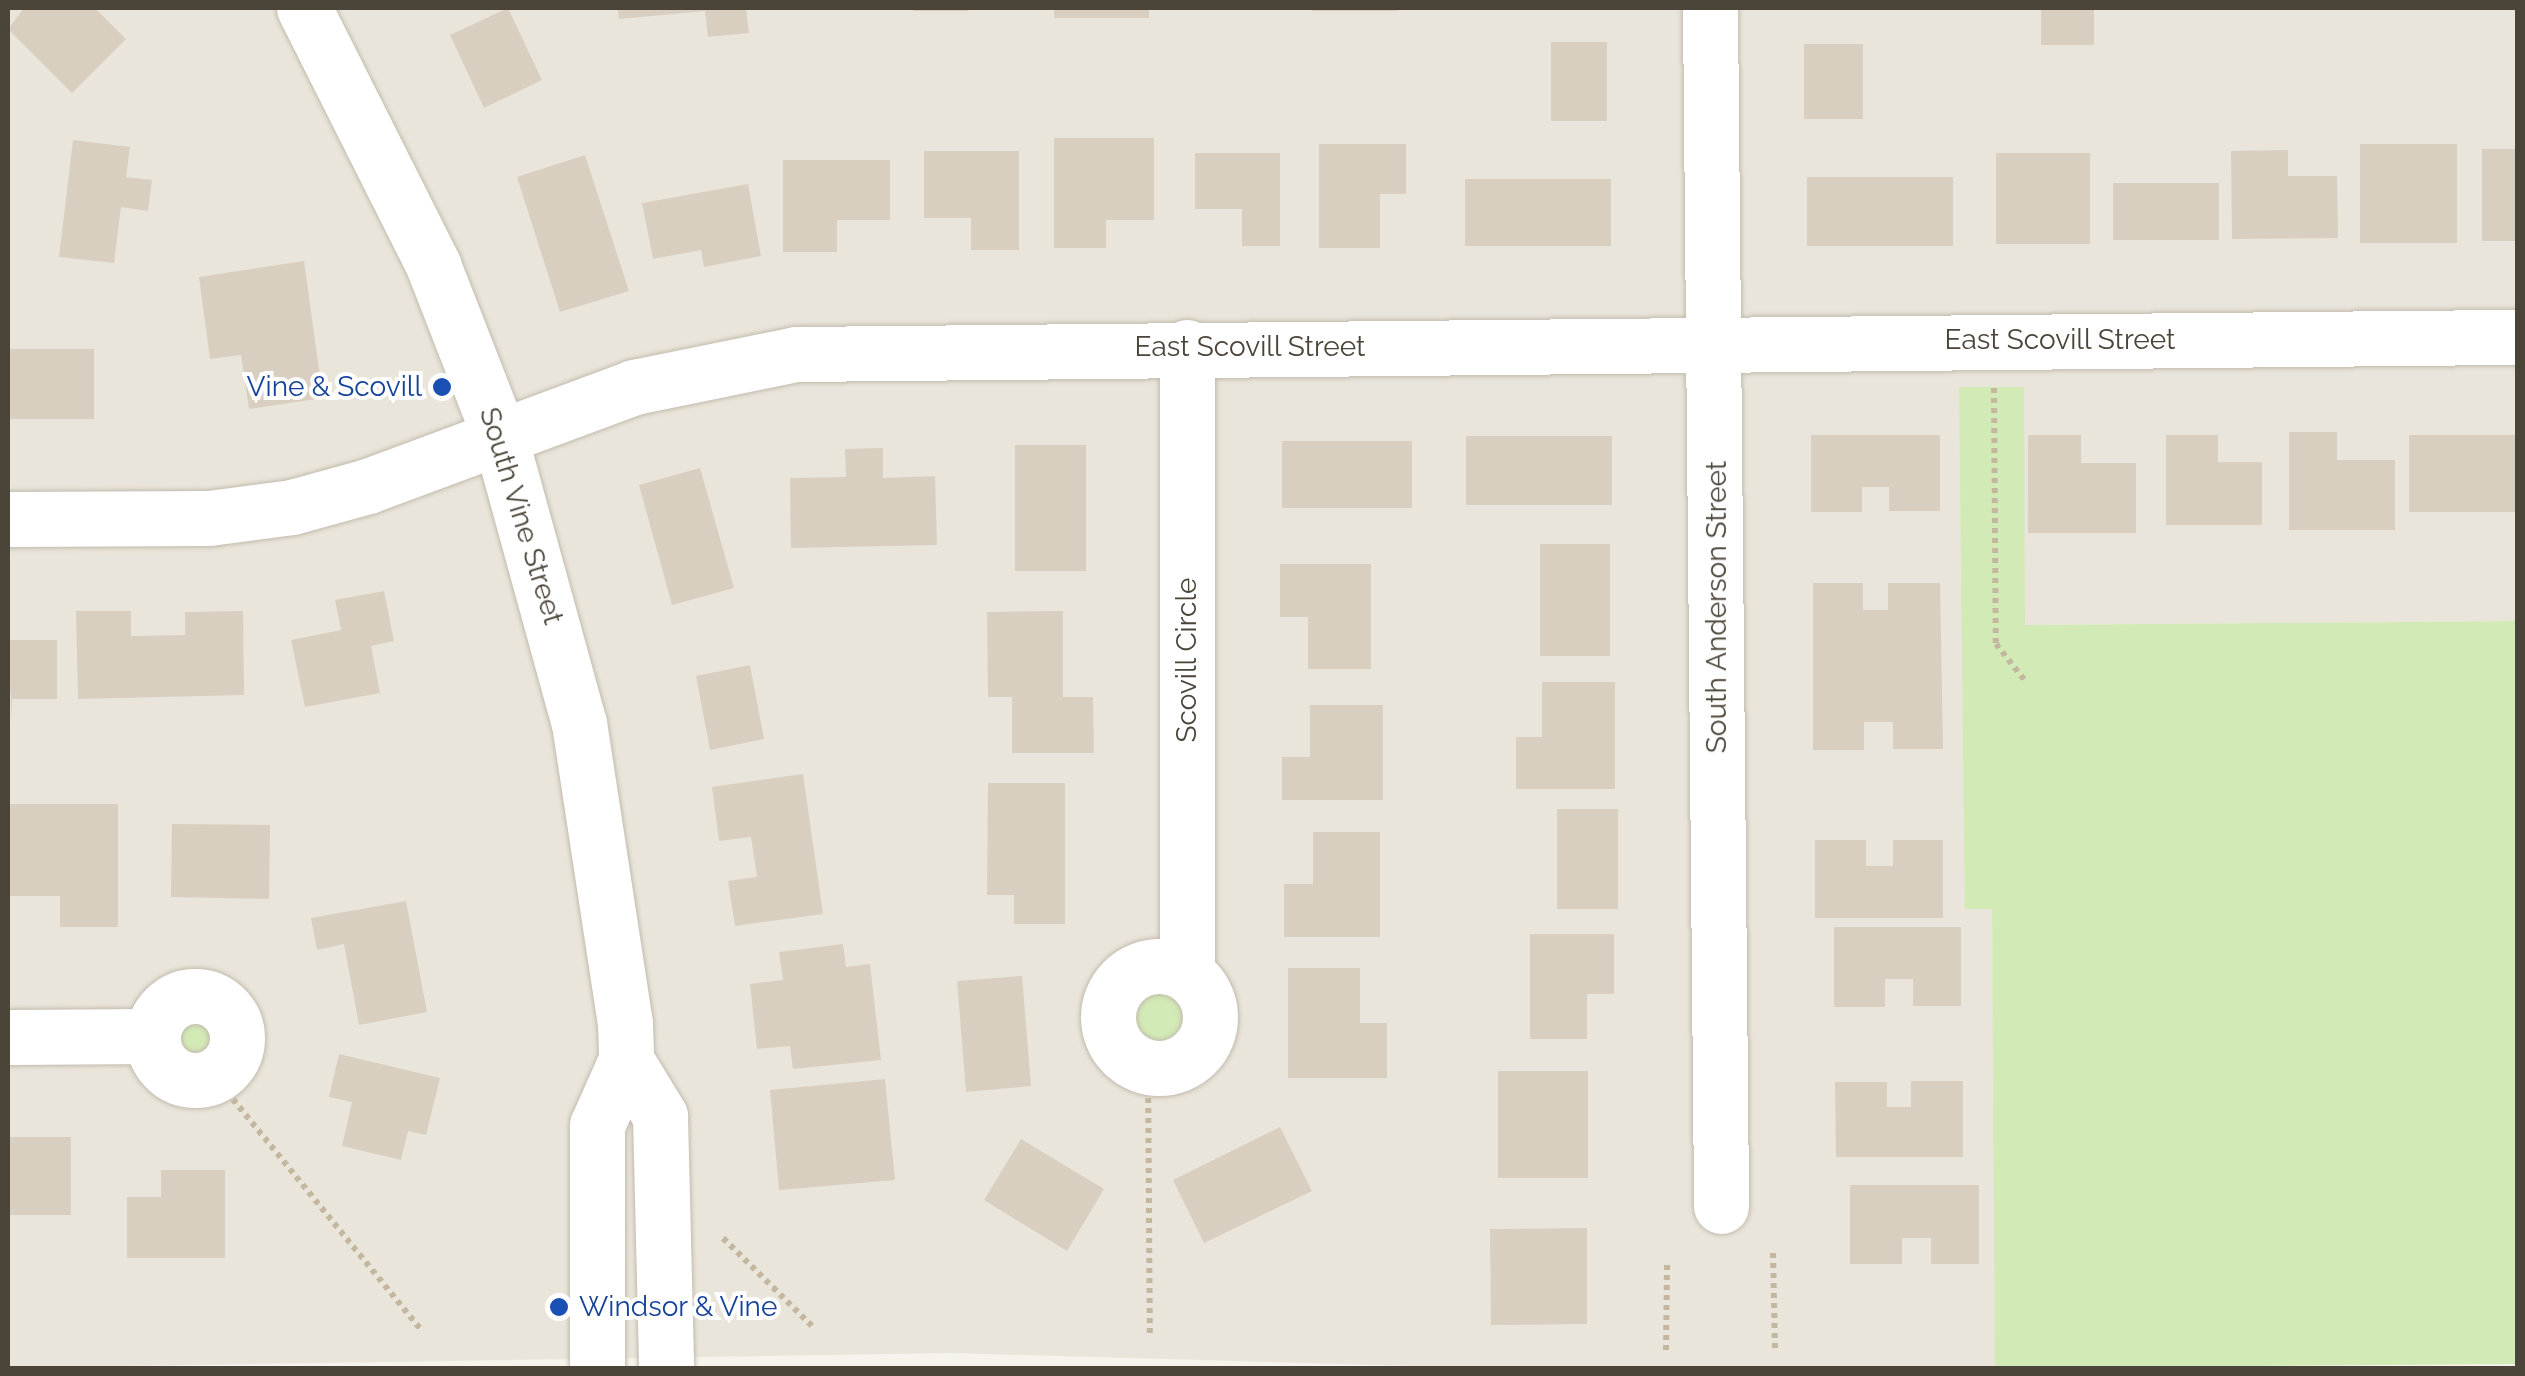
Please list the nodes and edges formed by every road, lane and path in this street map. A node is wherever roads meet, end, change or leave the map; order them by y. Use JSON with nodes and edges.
{"nodes":[{"id":1,"x":304,"y":8,"type":"edge"},
{"id":2,"x":1710,"y":8,"type":"edge"},
{"id":3,"x":2518,"y":337,"type":"edge"},
{"id":4,"x":1715,"y":343,"type":"junction"},
{"id":5,"x":1187,"y":347,"type":"junction"},
{"id":6,"x":1994,"y":386,"type":"dead end"},
{"id":7,"x":500,"y":437,"type":"junction"},
{"id":8,"x":8,"y":519,"type":"edge"},
{"id":9,"x":2026,"y":682,"type":"dead end"},
{"id":10,"x":1186,"y":974,"type":"junction"},
{"id":11,"x":8,"y":1037,"type":"edge"},
{"id":12,"x":626,"y":1060,"type":"junction"},
{"id":13,"x":1148,"y":1068,"type":"junction"},
{"id":14,"x":214,"y":1076,"type":"joint"},
{"id":15,"x":1721,"y":1206,"type":"dead end"},
{"id":16,"x":722,"y":1238,"type":"dead end"},
{"id":17,"x":1773,"y":1253,"type":"dead end"},
{"id":18,"x":1667,"y":1264,"type":"dead end"},
{"id":19,"x":815,"y":1330,"type":"dead end"},
{"id":20,"x":422,"y":1331,"type":"dead end"},
{"id":21,"x":1150,"y":1333,"type":"dead end"},
{"id":22,"x":1775,"y":1349,"type":"dead end"},
{"id":23,"x":1666,"y":1350,"type":"dead end"},
{"id":24,"x":597,"y":1368,"type":"edge"},
{"id":25,"x":666,"y":1368,"type":"edge"}],
"edges":[{"from":1,"to":7,"type":"street","name":"South Vine Street"},
{"from":2,"to":4,"type":"street","name":"South Anderson Street"},
{"from":3,"to":4,"type":"street","name":"East Scovill Street"},
{"from":4,"to":5,"type":"street","name":"East Scovill Street"},
{"from":4,"to":15,"type":"street","name":"South Anderson Street"},
{"from":5,"to":7,"type":"street","name":"East Scovill Street"},
{"from":5,"to":10,"type":"street","name":"Scovill Circle"},
{"from":6,"to":9,"type":"path"},
{"from":7,"to":8,"type":"street","name":"East Scovill Street"},
{"from":7,"to":12,"type":"street","name":"South Vine Street"},
{"from":10,"to":13,"type":"street","name":"Scovill Circle"},
{"from":10,"to":13,"type":"street"},
{"from":11,"to":14,"type":"street"},
{"from":12,"to":24,"type":"street","name":"South Vine Street"},
{"from":12,"to":25,"type":"street","name":"South Vine Street"},
{"from":13,"to":21,"type":"path"},
{"from":14,"to":20,"type":"path"},
{"from":16,"to":19,"type":"path"},
{"from":17,"to":22,"type":"path"},
{"from":18,"to":23,"type":"path"}]}
